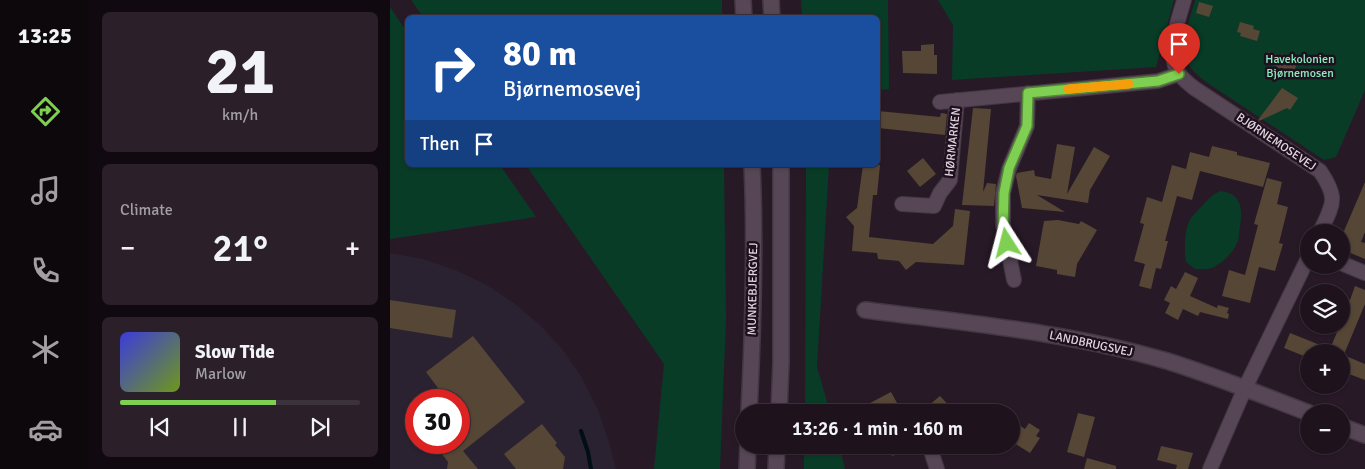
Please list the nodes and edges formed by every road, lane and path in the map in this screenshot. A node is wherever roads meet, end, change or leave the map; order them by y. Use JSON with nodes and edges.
{"nodes":[{"id":1,"x":743,"y":0,"type":"edge"},
{"id":2,"x":771,"y":0,"type":"edge"},
{"id":3,"x":1184,"y":0,"type":"edge"},
{"id":4,"x":744,"y":15,"type":"edge"},
{"id":5,"x":772,"y":15,"type":"edge"},
{"id":6,"x":1179,"y":74,"type":"junction"},
{"id":7,"x":1028,"y":93,"type":"junction"},
{"id":8,"x":957,"y":100,"type":"junction"},
{"id":9,"x":940,"y":102,"type":"dead end"},
{"id":10,"x":752,"y":167,"type":"edge"},
{"id":11,"x":781,"y":167,"type":"edge"},
{"id":12,"x":902,"y":204,"type":"dead end"},
{"id":13,"x":1324,"y":224,"type":"edge"},
{"id":14,"x":1350,"y":267,"type":"edge"},
{"id":15,"x":1365,"y":273,"type":"edge"},
{"id":16,"x":1300,"y":274,"type":"edge"},
{"id":17,"x":1014,"y":280,"type":"dead end"},
{"id":18,"x":865,"y":310,"type":"dead end"},
{"id":19,"x":1246,"y":388,"type":"junction"},
{"id":20,"x":749,"y":404,"type":"edge"},
{"id":21,"x":779,"y":404,"type":"edge"},
{"id":22,"x":1300,"y":409,"type":"edge"},
{"id":23,"x":1350,"y":429,"type":"edge"},
{"id":24,"x":1365,"y":435,"type":"edge"},
{"id":25,"x":748,"y":454,"type":"edge"},
{"id":26,"x":777,"y":454,"type":"edge"},
{"id":27,"x":932,"y":454,"type":"edge"},
{"id":28,"x":747,"y":469,"type":"edge"},
{"id":29,"x":776,"y":469,"type":"edge"},
{"id":30,"x":937,"y":469,"type":"edge"},
{"id":31,"x":1210,"y":469,"type":"edge"}],
"edges":[{"from":1,"to":4,"type":"street"},
{"from":2,"to":5,"type":"street"},
{"from":3,"to":6,"type":"street"},
{"from":6,"to":7,"type":"street"},
{"from":6,"to":13,"type":"street","name":"BJØRNEMOSEVEJ"},
{"from":7,"to":8,"type":"street"},
{"from":7,"to":17,"type":"street"},
{"from":8,"to":9,"type":"street"},
{"from":8,"to":12,"type":"street","name":"HØRMARKEN"},
{"from":10,"to":20,"type":"street","name":"MUNKEBJERGVEJ"},
{"from":11,"to":21,"type":"street"},
{"from":14,"to":15,"type":"street"},
{"from":16,"to":19,"type":"street"},
{"from":18,"to":19,"type":"street","name":"LANDBRUGSVEJ"},
{"from":19,"to":22,"type":"street","name":"LANDBRUGSVEJ"},
{"from":19,"to":31,"type":"street"},
{"from":23,"to":24,"type":"street"},
{"from":25,"to":28,"type":"street"},
{"from":26,"to":29,"type":"street"},
{"from":27,"to":30,"type":"street"}]}
